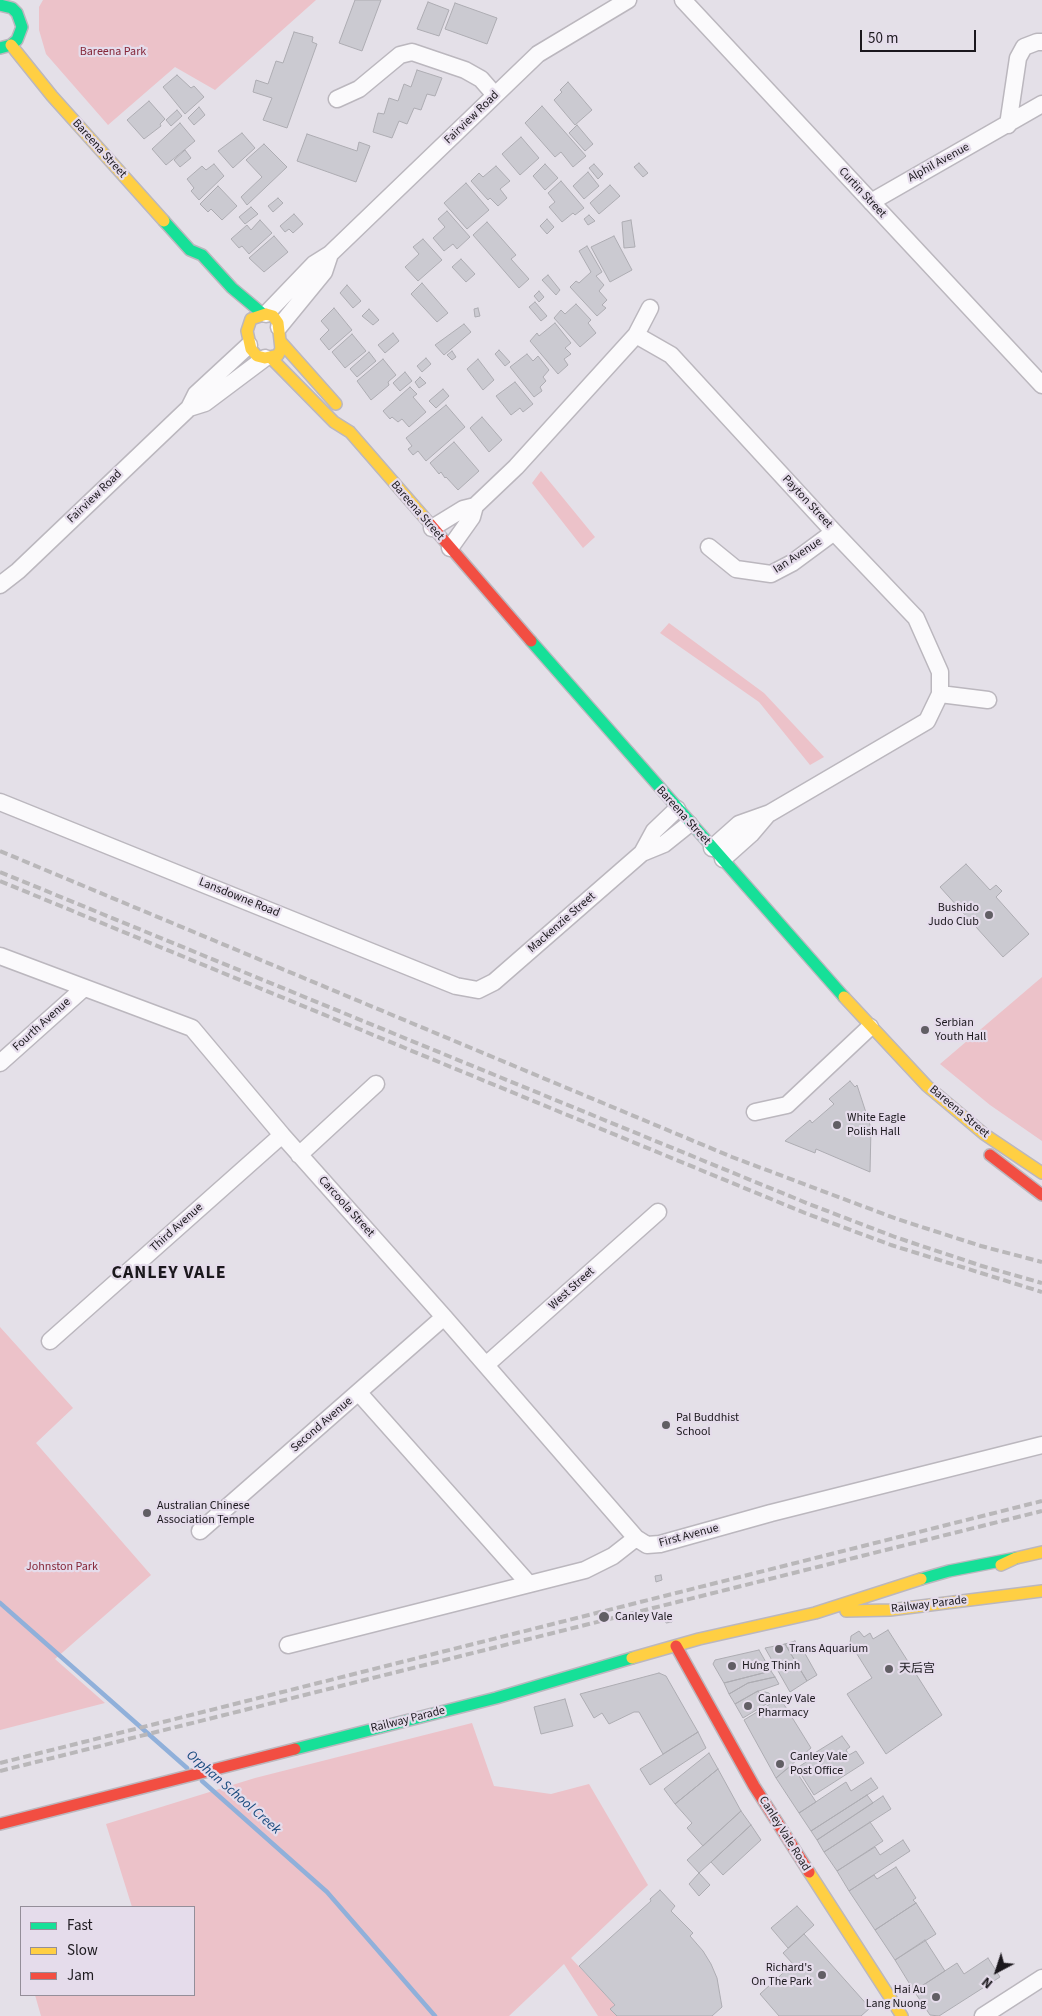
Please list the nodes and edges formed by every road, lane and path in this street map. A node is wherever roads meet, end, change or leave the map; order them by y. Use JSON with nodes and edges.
{"nodes":[{"id":1,"x":628,"y":0,"type":"edge"},
{"id":2,"x":683,"y":0,"type":"edge"},
{"id":3,"x":15,"y":4,"type":"edge"},
{"id":4,"x":0,"y":5,"type":"edge"},
{"id":5,"x":1042,"y":42,"type":"edge"},
{"id":6,"x":6,"y":46,"type":"edge"},
{"id":7,"x":496,"y":95,"type":"junction"},
{"id":8,"x":338,"y":100,"type":"dead end"},
{"id":9,"x":1042,"y":104,"type":"edge"},
{"id":10,"x":1008,"y":125,"type":"junction"},
{"id":11,"x":871,"y":202,"type":"junction"},
{"id":12,"x":190,"y":250,"type":"junction"},
{"id":13,"x":330,"y":254,"type":"junction"},
{"id":14,"x":195,"y":268,"type":"dead end"},
{"id":15,"x":650,"y":308,"type":"dead end"},
{"id":16,"x":264,"y":314,"type":"junction"},
{"id":17,"x":237,"y":318,"type":"dead end"},
{"id":18,"x":280,"y":334,"type":"junction"},
{"id":19,"x":636,"y":335,"type":"junction"},
{"id":20,"x":248,"y":338,"type":"junction"},
{"id":21,"x":268,"y":358,"type":"junction"},
{"id":22,"x":1042,"y":385,"type":"edge"},
{"id":23,"x":189,"y":408,"type":"junction"},
{"id":24,"x":350,"y":432,"type":"junction"},
{"id":25,"x":475,"y":506,"type":"junction"},
{"id":26,"x":432,"y":528,"type":"junction"},
{"id":27,"x":834,"y":532,"type":"junction"},
{"id":28,"x":709,"y":547,"type":"dead end"},
{"id":29,"x":450,"y":548,"type":"junction"},
{"id":30,"x":0,"y":585,"type":"edge"},
{"id":31,"x":940,"y":694,"type":"junction"},
{"id":32,"x":988,"y":700,"type":"dead end"},
{"id":33,"x":0,"y":802,"type":"edge"},
{"id":34,"x":677,"y":809,"type":"junction"},
{"id":35,"x":689,"y":824,"type":"junction"},
{"id":36,"x":642,"y":853,"type":"junction"},
{"id":37,"x":718,"y":854,"type":"junction"},
{"id":38,"x":0,"y":956,"type":"edge"},
{"id":39,"x":84,"y":988,"type":"junction"},
{"id":40,"x":478,"y":990,"type":"joint"},
{"id":41,"x":870,"y":1027,"type":"junction"},
{"id":42,"x":0,"y":1063,"type":"edge"},
{"id":43,"x":918,"y":1077,"type":"junction"},
{"id":44,"x":376,"y":1084,"type":"dead end"},
{"id":45,"x":755,"y":1112,"type":"dead end"},
{"id":46,"x":282,"y":1135,"type":"junction"},
{"id":47,"x":970,"y":1138,"type":"dead end"},
{"id":48,"x":981,"y":1148,"type":"dead end"},
{"id":49,"x":299,"y":1155,"type":"junction"},
{"id":50,"x":1042,"y":1172,"type":"edge"},
{"id":51,"x":1042,"y":1195,"type":"edge"},
{"id":52,"x":658,"y":1212,"type":"dead end"},
{"id":53,"x":444,"y":1318,"type":"junction"},
{"id":54,"x":50,"y":1341,"type":"dead end"},
{"id":55,"x":486,"y":1365,"type":"junction"},
{"id":56,"x":360,"y":1393,"type":"junction"},
{"id":57,"x":1042,"y":1445,"type":"edge"},
{"id":58,"x":200,"y":1531,"type":"dead end"},
{"id":59,"x":636,"y":1538,"type":"junction"},
{"id":60,"x":1042,"y":1552,"type":"edge"},
{"id":61,"x":1016,"y":1558,"type":"junction"},
{"id":62,"x":970,"y":1579,"type":"dead end"},
{"id":63,"x":529,"y":1584,"type":"junction"},
{"id":64,"x":956,"y":1589,"type":"dead end"},
{"id":65,"x":1042,"y":1591,"type":"edge"},
{"id":66,"x":1026,"y":1593,"type":"junction"},
{"id":67,"x":835,"y":1607,"type":"junction"},
{"id":68,"x":890,"y":1610,"type":"junction"},
{"id":69,"x":815,"y":1613,"type":"junction"},
{"id":70,"x":288,"y":1645,"type":"dead end"},
{"id":71,"x":676,"y":1646,"type":"junction"},
{"id":72,"x":0,"y":1824,"type":"edge"},
{"id":73,"x":1042,"y":1978,"type":"edge"},
{"id":74,"x":902,"y":2016,"type":"edge"},
{"id":75,"x":983,"y":2016,"type":"edge"}],
"edges":[{"from":1,"to":7,"type":"street","name":"Fairview Road"},
{"from":2,"to":11,"type":"street","name":"Curtin Street"},
{"from":3,"to":4,"type":"main road"},
{"from":3,"to":6,"type":"main road"},
{"from":5,"to":10,"type":"street"},
{"from":6,"to":12,"type":"main road","name":"Bareena Street"},
{"from":7,"to":8,"type":"street"},
{"from":7,"to":13,"type":"street","name":"Fairview Road"},
{"from":9,"to":10,"type":"street","name":"Alphil Avenue"},
{"from":10,"to":11,"type":"street","name":"Alphil Avenue"},
{"from":11,"to":22,"type":"street","name":"Curtin Street"},
{"from":12,"to":14,"type":"main road","name":"Bareena Street"},
{"from":12,"to":16,"type":"main road","name":"Bareena Street"},
{"from":13,"to":16,"type":"street","name":"Fairview Road"},
{"from":13,"to":18,"type":"street","name":"Fairview Road"},
{"from":15,"to":19,"type":"street"},
{"from":16,"to":18,"type":"main road"},
{"from":16,"to":20,"type":"main road"},
{"from":17,"to":20,"type":"main road"},
{"from":18,"to":21,"type":"main road"},
{"from":18,"to":24,"type":"main road","name":"Bareena Street"},
{"from":19,"to":25,"type":"street"},
{"from":19,"to":27,"type":"street","name":"Payton Street"},
{"from":20,"to":21,"type":"main road"},
{"from":20,"to":23,"type":"street","name":"Fairview Road"},
{"from":21,"to":23,"type":"street","name":"Fairview Road"},
{"from":21,"to":24,"type":"main road","name":"Bareena Street"},
{"from":23,"to":30,"type":"street","name":"Fairview Road"},
{"from":24,"to":26,"type":"main road","name":"Bareena Street"},
{"from":25,"to":26,"type":"street"},
{"from":25,"to":29,"type":"street"},
{"from":26,"to":29,"type":"main road","name":"Bareena Street"},
{"from":27,"to":28,"type":"street","name":"Ian Avenue"},
{"from":27,"to":31,"type":"street","name":"Payton Street"},
{"from":29,"to":34,"type":"main road","name":"Bareena Street"},
{"from":31,"to":32,"type":"street"},
{"from":31,"to":37,"type":"street","name":"Payton Street"},
{"from":33,"to":40,"type":"street","name":"Lansdowne Road"},
{"from":34,"to":35,"type":"main road","name":"Bareena Street"},
{"from":34,"to":36,"type":"street","name":"Mackenzie Street"},
{"from":35,"to":36,"type":"street","name":"Mackenzie Street"},
{"from":35,"to":37,"type":"main road","name":"Bareena Street"},
{"from":36,"to":40,"type":"street","name":"Mackenzie Street"},
{"from":37,"to":41,"type":"main road","name":"Bareena Street"},
{"from":38,"to":39,"type":"street","name":"Carcoola Street"},
{"from":39,"to":42,"type":"street","name":"Fourth Avenue"},
{"from":39,"to":46,"type":"street","name":"Carcoola Street"},
{"from":41,"to":43,"type":"main road","name":"Bareena Street"},
{"from":41,"to":45,"type":"street"},
{"from":43,"to":47,"type":"main road"},
{"from":43,"to":50,"type":"main road","name":"Bareena Street"},
{"from":44,"to":49,"type":"street"},
{"from":46,"to":49,"type":"street","name":"Carcoola Street"},
{"from":46,"to":54,"type":"street","name":"Third Avenue"},
{"from":48,"to":51,"type":"main road"},
{"from":49,"to":53,"type":"street","name":"Carcoola Street"},
{"from":52,"to":55,"type":"street","name":"West Street"},
{"from":53,"to":55,"type":"street","name":"Carcoola Street"},
{"from":53,"to":56,"type":"street","name":"Second Avenue"},
{"from":55,"to":59,"type":"street","name":"Carcoola Street"},
{"from":56,"to":58,"type":"street","name":"Second Avenue"},
{"from":56,"to":63,"type":"street"},
{"from":57,"to":59,"type":"street","name":"First Avenue"},
{"from":59,"to":63,"type":"street"},
{"from":60,"to":61,"type":"main road"},
{"from":61,"to":62,"type":"main road"},
{"from":61,"to":67,"type":"main road","name":"Railway Parade"},
{"from":63,"to":70,"type":"street"},
{"from":64,"to":66,"type":"main road"},
{"from":65,"to":66,"type":"main road","name":"Railway Parade"},
{"from":66,"to":68,"type":"main road","name":"Railway Parade"},
{"from":67,"to":68,"type":"main road"},
{"from":67,"to":69,"type":"main road","name":"Railway Parade"},
{"from":68,"to":69,"type":"main road","name":"Railway Parade"},
{"from":69,"to":71,"type":"main road","name":"Railway Parade"},
{"from":71,"to":72,"type":"main road","name":"Railway Parade"},
{"from":71,"to":74,"type":"main road","name":"Canley Vale Road"},
{"from":73,"to":75,"type":"street"}]}
